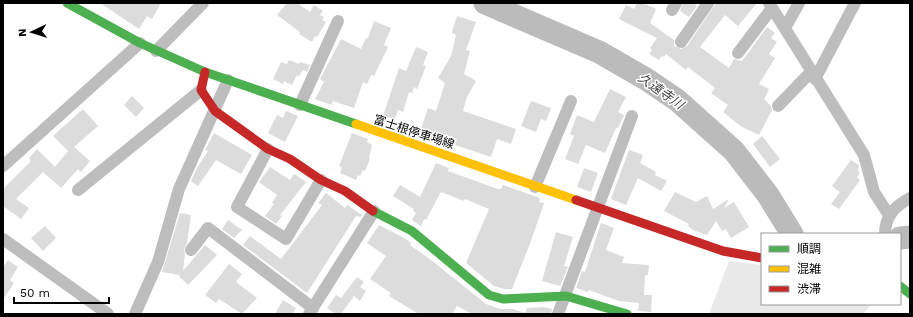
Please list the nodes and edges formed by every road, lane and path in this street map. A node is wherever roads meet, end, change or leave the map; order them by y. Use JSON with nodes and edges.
{"nodes":[{"id":1,"x":67,"y":3,"type":"edge"},
{"id":2,"x":203,"y":3,"type":"edge"},
{"id":3,"x":708,"y":3,"type":"edge"},
{"id":4,"x":799,"y":3,"type":"edge"},
{"id":5,"x":856,"y":3,"type":"edge"},
{"id":6,"x":770,"y":5,"type":"edge"},
{"id":7,"x":338,"y":21,"type":"dead end"},
{"id":8,"x":785,"y":28,"type":"junction"},
{"id":9,"x":681,"y":42,"type":"dead end"},
{"id":10,"x":140,"y":43,"type":"junction"},
{"id":11,"x":156,"y":50,"type":"junction"},
{"id":12,"x":738,"y":53,"type":"dead end"},
{"id":13,"x":205,"y":72,"type":"junction"},
{"id":14,"x":813,"y":75,"type":"junction"},
{"id":15,"x":228,"y":80,"type":"junction"},
{"id":16,"x":201,"y":90,"type":"junction"},
{"id":17,"x":571,"y":100,"type":"dead end"},
{"id":18,"x":300,"y":105,"type":"junction"},
{"id":19,"x":778,"y":106,"type":"dead end"},
{"id":20,"x":215,"y":110,"type":"junction"},
{"id":21,"x":632,"y":116,"type":"dead end"},
{"id":22,"x":268,"y":149,"type":"junction"},
{"id":23,"x":3,"y":166,"type":"edge"},
{"id":24,"x":322,"y":180,"type":"junction"},
{"id":25,"x":535,"y":187,"type":"junction"},
{"id":26,"x":78,"y":190,"type":"dead end"},
{"id":27,"x":910,"y":198,"type":"edge"},
{"id":28,"x":599,"y":208,"type":"junction"},
{"id":29,"x":374,"y":211,"type":"junction"},
{"id":30,"x":889,"y":215,"type":"junction"},
{"id":31,"x":885,"y":232,"type":"edge"},
{"id":32,"x":3,"y":239,"type":"edge"},
{"id":33,"x":191,"y":250,"type":"dead end"},
{"id":34,"x":761,"y":258,"type":"edge"},
{"id":35,"x":901,"y":287,"type":"edge"},
{"id":36,"x":910,"y":294,"type":"edge"},
{"id":37,"x":566,"y":296,"type":"junction"},
{"id":38,"x":311,"y":311,"type":"edge"},
{"id":39,"x":108,"y":314,"type":"edge"},
{"id":40,"x":135,"y":314,"type":"edge"},
{"id":41,"x":558,"y":314,"type":"edge"},
{"id":42,"x":627,"y":314,"type":"edge"}],
"edges":[{"from":1,"to":10,"type":"main road","name":"富士根停車場線"},
{"from":2,"to":11,"type":"street"},
{"from":3,"to":9,"type":"street"},
{"from":4,"to":8,"type":"street"},
{"from":5,"to":14,"type":"street"},
{"from":6,"to":8,"type":"street"},
{"from":6,"to":12,"type":"street"},
{"from":7,"to":18,"type":"street"},
{"from":8,"to":14,"type":"street"},
{"from":10,"to":11,"type":"main road","name":"富士根停車場線"},
{"from":10,"to":23,"type":"street"},
{"from":11,"to":13,"type":"main road","name":"富士根停車場線"},
{"from":13,"to":15,"type":"main road","name":"富士根停車場線"},
{"from":13,"to":16,"type":"main road"},
{"from":14,"to":19,"type":"street"},
{"from":14,"to":30,"type":"street"},
{"from":15,"to":18,"type":"main road","name":"富士根停車場線"},
{"from":15,"to":20,"type":"street"},
{"from":16,"to":20,"type":"main road"},
{"from":16,"to":26,"type":"street"},
{"from":17,"to":25,"type":"street"},
{"from":18,"to":25,"type":"main road","name":"富士根停車場線"},
{"from":20,"to":22,"type":"main road"},
{"from":20,"to":40,"type":"street"},
{"from":21,"to":28,"type":"street"},
{"from":22,"to":24,"type":"main road"},
{"from":22,"to":24,"type":"street"},
{"from":24,"to":29,"type":"main road"},
{"from":25,"to":28,"type":"main road","name":"富士根停車場線"},
{"from":27,"to":30,"type":"street"},
{"from":28,"to":34,"type":"main road","name":"富士根停車場線"},
{"from":28,"to":37,"type":"street"},
{"from":29,"to":37,"type":"main road"},
{"from":29,"to":38,"type":"street"},
{"from":30,"to":31,"type":"street"},
{"from":32,"to":39,"type":"street"},
{"from":33,"to":38,"type":"street"},
{"from":35,"to":36,"type":"main road"},
{"from":37,"to":41,"type":"street"},
{"from":37,"to":42,"type":"main road"}]}
